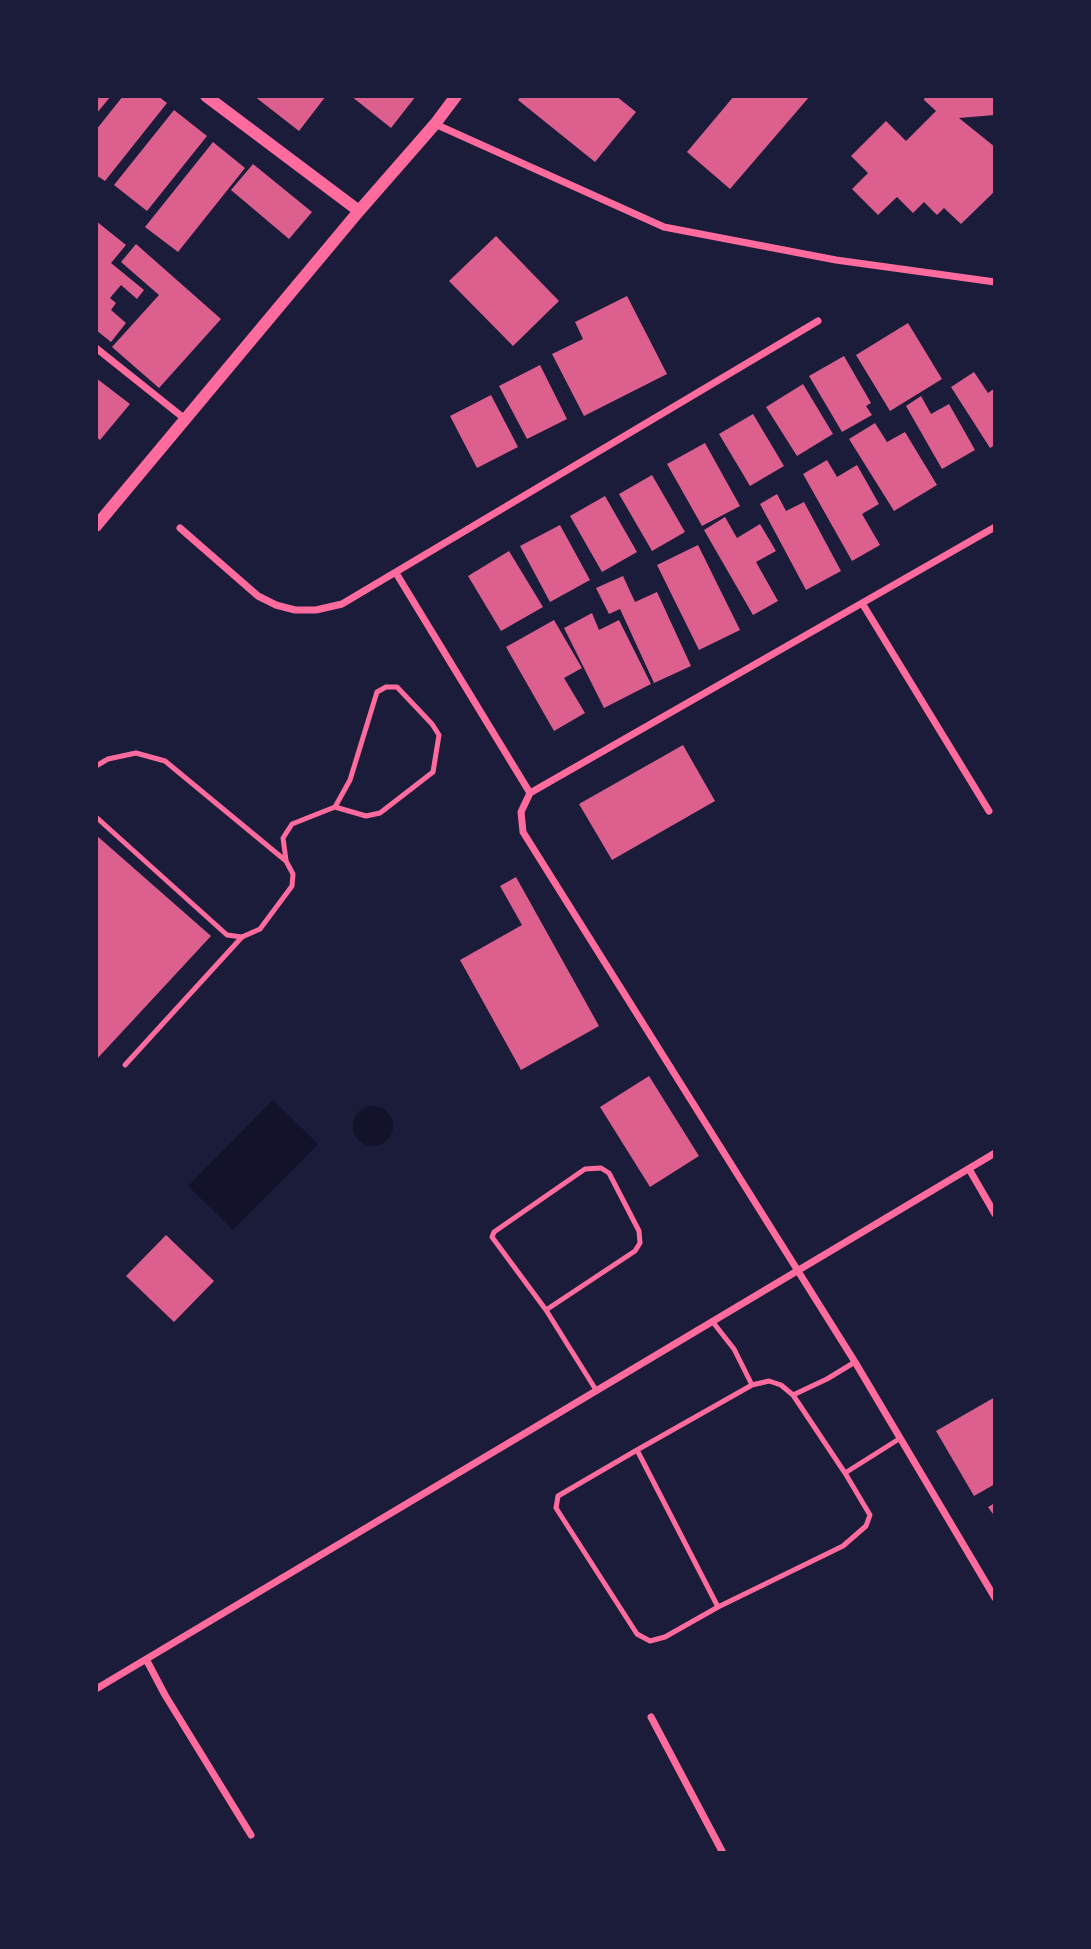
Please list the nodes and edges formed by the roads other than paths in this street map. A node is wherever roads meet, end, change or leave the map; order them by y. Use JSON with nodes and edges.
{"nodes":[{"id":1,"x":206,"y":96,"type":"edge"},
{"id":2,"x":456,"y":96,"type":"edge"},
{"id":3,"x":435,"y":124,"type":"junction"},
{"id":4,"x":359,"y":211,"type":"junction"},
{"id":5,"x":995,"y":282,"type":"edge"},
{"id":6,"x":818,"y":321,"type":"dead end"},
{"id":7,"x":96,"y":348,"type":"edge"},
{"id":8,"x":185,"y":419,"type":"junction"},
{"id":9,"x":96,"y":526,"type":"edge"},
{"id":10,"x":995,"y":527,"type":"edge"},
{"id":11,"x":180,"y":528,"type":"dead end"},
{"id":12,"x":396,"y":573,"type":"junction"},
{"id":13,"x":862,"y":603,"type":"junction"},
{"id":14,"x":96,"y":766,"type":"edge"},
{"id":15,"x":530,"y":793,"type":"junction"},
{"id":16,"x":335,"y":807,"type":"junction"},
{"id":17,"x":989,"y":811,"type":"dead end"},
{"id":18,"x":96,"y":817,"type":"edge"},
{"id":19,"x":286,"y":861,"type":"junction"},
{"id":20,"x":242,"y":937,"type":"junction"},
{"id":21,"x":125,"y":1065,"type":"dead end"},
{"id":22,"x":995,"y":1153,"type":"edge"},
{"id":23,"x":969,"y":1169,"type":"junction"},
{"id":24,"x":995,"y":1214,"type":"edge"},
{"id":25,"x":797,"y":1270,"type":"junction"},
{"id":26,"x":545,"y":1310,"type":"junction"},
{"id":27,"x":712,"y":1321,"type":"junction"},
{"id":28,"x":855,"y":1362,"type":"junction"},
{"id":29,"x":752,"y":1385,"type":"junction"},
{"id":30,"x":596,"y":1390,"type":"junction"},
{"id":31,"x":793,"y":1395,"type":"junction"},
{"id":32,"x":899,"y":1439,"type":"junction"},
{"id":33,"x":637,"y":1450,"type":"junction"},
{"id":34,"x":845,"y":1472,"type":"junction"},
{"id":35,"x":995,"y":1598,"type":"edge"},
{"id":36,"x":718,"y":1607,"type":"junction"},
{"id":37,"x":146,"y":1659,"type":"junction"},
{"id":38,"x":96,"y":1689,"type":"edge"},
{"id":39,"x":651,"y":1717,"type":"dead end"},
{"id":40,"x":251,"y":1835,"type":"dead end"},
{"id":41,"x":723,"y":1853,"type":"edge"}],
"edges":[{"from":1,"to":4,"type":"street"},
{"from":2,"to":3,"type":"street"},
{"from":3,"to":4,"type":"street"},
{"from":3,"to":5,"type":"street"},
{"from":4,"to":8,"type":"street"},
{"from":6,"to":12,"type":"street"},
{"from":7,"to":8,"type":"street"},
{"from":8,"to":9,"type":"street"},
{"from":10,"to":13,"type":"street"},
{"from":11,"to":12,"type":"street"},
{"from":12,"to":15,"type":"street"},
{"from":13,"to":15,"type":"street"},
{"from":13,"to":17,"type":"street"},
{"from":14,"to":19,"type":"lane"},
{"from":15,"to":25,"type":"street"},
{"from":16,"to":16,"type":"lane"},
{"from":16,"to":19,"type":"lane"},
{"from":18,"to":20,"type":"lane"},
{"from":19,"to":20,"type":"lane"},
{"from":20,"to":21,"type":"lane"},
{"from":22,"to":23,"type":"street"},
{"from":23,"to":24,"type":"street"},
{"from":23,"to":25,"type":"street"},
{"from":25,"to":27,"type":"street"},
{"from":25,"to":28,"type":"street"},
{"from":26,"to":26,"type":"lane"},
{"from":26,"to":30,"type":"lane"},
{"from":27,"to":29,"type":"lane"},
{"from":27,"to":30,"type":"street"},
{"from":28,"to":31,"type":"lane"},
{"from":28,"to":32,"type":"street"},
{"from":29,"to":31,"type":"lane"},
{"from":29,"to":33,"type":"lane"},
{"from":30,"to":37,"type":"street"},
{"from":31,"to":34,"type":"lane"},
{"from":32,"to":34,"type":"lane"},
{"from":32,"to":35,"type":"street"},
{"from":33,"to":36,"type":"lane"},
{"from":33,"to":36,"type":"lane"},
{"from":34,"to":36,"type":"lane"},
{"from":37,"to":38,"type":"street"},
{"from":37,"to":40,"type":"street"},
{"from":39,"to":41,"type":"street"}]}
